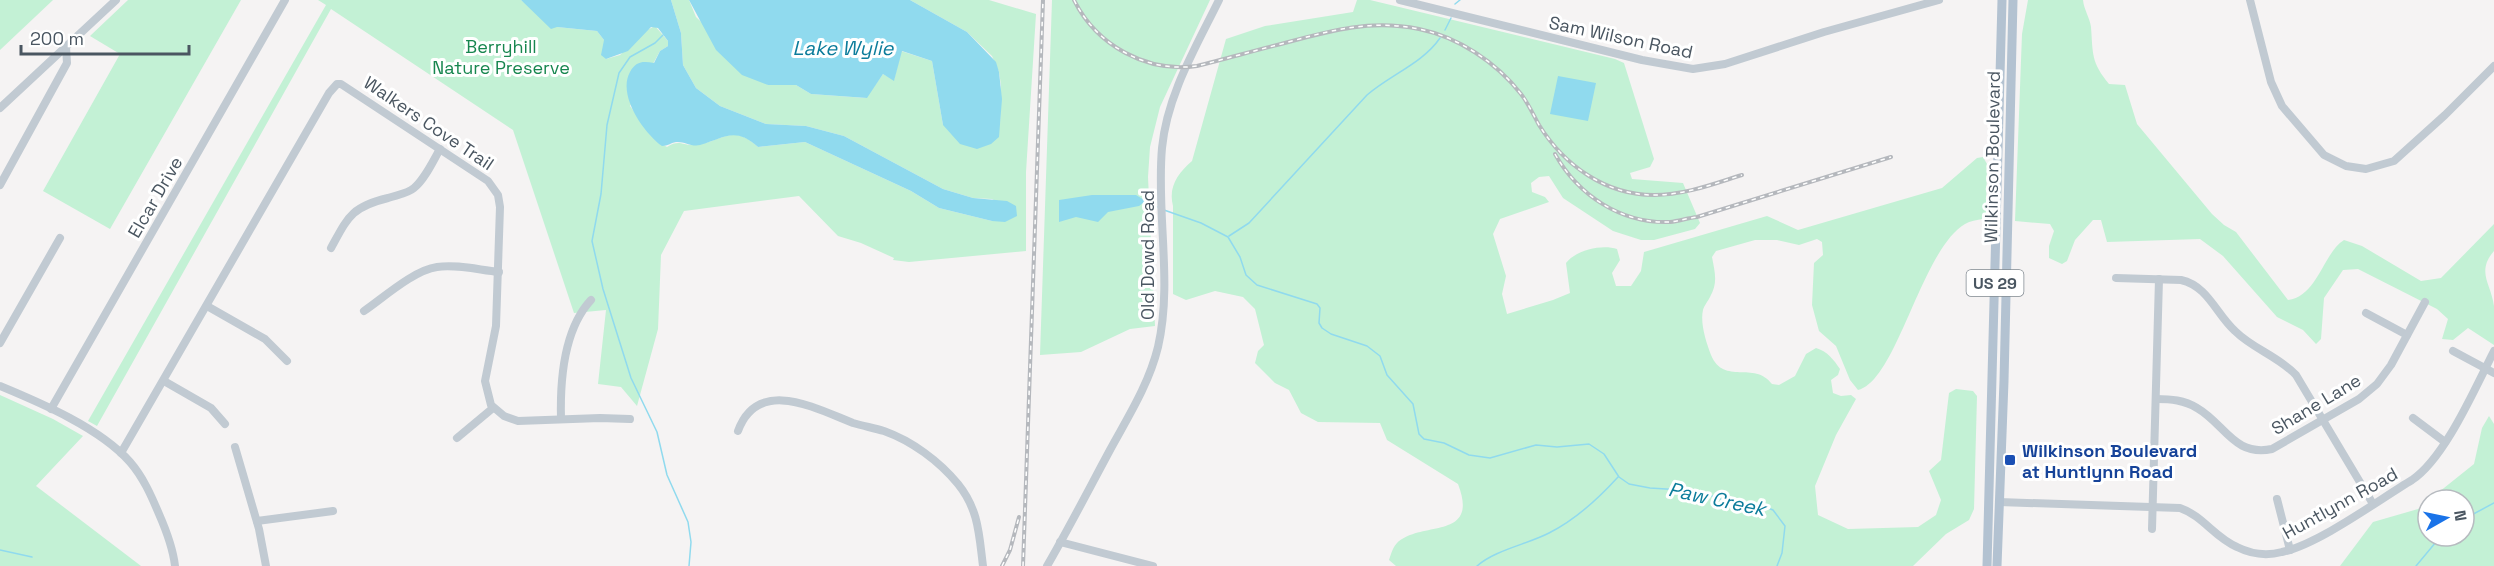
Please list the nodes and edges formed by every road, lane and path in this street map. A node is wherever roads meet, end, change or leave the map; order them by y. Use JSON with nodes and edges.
{"nodes":[{"id":1,"x":116,"y":0,"type":"edge"},
{"id":2,"x":285,"y":0,"type":"edge"},
{"id":3,"x":1219,"y":0,"type":"edge"},
{"id":4,"x":1400,"y":0,"type":"edge"},
{"id":5,"x":1939,"y":0,"type":"edge"},
{"id":6,"x":2002,"y":0,"type":"edge"},
{"id":7,"x":2013,"y":0,"type":"edge"},
{"id":8,"x":2250,"y":0,"type":"edge"},
{"id":9,"x":66,"y":47,"type":"junction"},
{"id":10,"x":2494,"y":66,"type":"edge"},
{"id":11,"x":0,"y":108,"type":"edge"},
{"id":12,"x":440,"y":149,"type":"junction"},
{"id":13,"x":0,"y":185,"type":"edge"},
{"id":14,"x":60,"y":238,"type":"dead end"},
{"id":15,"x":331,"y":248,"type":"dead end"},
{"id":16,"x":499,"y":272,"type":"junction"},
{"id":17,"x":2116,"y":278,"type":"dead end"},
{"id":18,"x":2159,"y":279,"type":"junction"},
{"id":19,"x":591,"y":300,"type":"dead end"},
{"id":20,"x":2425,"y":302,"type":"dead end"},
{"id":21,"x":207,"y":306,"type":"junction"},
{"id":22,"x":364,"y":311,"type":"dead end"},
{"id":23,"x":2366,"y":313,"type":"dead end"},
{"id":24,"x":2407,"y":335,"type":"junction"},
{"id":25,"x":0,"y":343,"type":"edge"},
{"id":26,"x":2453,"y":351,"type":"dead end"},
{"id":27,"x":2494,"y":351,"type":"edge"},
{"id":28,"x":287,"y":361,"type":"dead end"},
{"id":29,"x":2485,"y":368,"type":"junction"},
{"id":30,"x":2494,"y":373,"type":"edge"},
{"id":31,"x":165,"y":381,"type":"junction"},
{"id":32,"x":0,"y":386,"type":"edge"},
{"id":33,"x":2156,"y":399,"type":"junction"},
{"id":34,"x":493,"y":408,"type":"junction"},
{"id":35,"x":51,"y":409,"type":"junction"},
{"id":36,"x":2413,"y":418,"type":"dead end"},
{"id":37,"x":561,"y":419,"type":"junction"},
{"id":38,"x":2323,"y":419,"type":"junction"},
{"id":39,"x":630,"y":420,"type":"dead end"},
{"id":40,"x":225,"y":424,"type":"dead end"},
{"id":41,"x":738,"y":431,"type":"dead end"},
{"id":42,"x":457,"y":438,"type":"dead end"},
{"id":43,"x":2445,"y":442,"type":"junction"},
{"id":44,"x":235,"y":447,"type":"dead end"},
{"id":45,"x":122,"y":453,"type":"junction"},
{"id":46,"x":2277,"y":499,"type":"dead end"},
{"id":47,"x":1999,"y":502,"type":"junction"},
{"id":48,"x":2373,"y":504,"type":"junction"},
{"id":49,"x":2152,"y":506,"type":"junction"},
{"id":50,"x":333,"y":511,"type":"dead end"},
{"id":51,"x":257,"y":521,"type":"junction"},
{"id":52,"x":2152,"y":529,"type":"dead end"},
{"id":53,"x":1060,"y":542,"type":"junction"},
{"id":54,"x":2290,"y":550,"type":"junction"},
{"id":55,"x":175,"y":566,"type":"edge"},
{"id":56,"x":266,"y":566,"type":"edge"},
{"id":57,"x":983,"y":566,"type":"edge"},
{"id":58,"x":1047,"y":566,"type":"edge"},
{"id":59,"x":1153,"y":566,"type":"edge"},
{"id":60,"x":1987,"y":566,"type":"edge"},
{"id":61,"x":1997,"y":566,"type":"edge"}],
"edges":[{"from":1,"to":9,"type":"street"},
{"from":2,"to":35,"type":"street","name":"Elcar Drive"},
{"from":3,"to":53,"type":"street","name":"Old Dowd Road"},
{"from":4,"to":5,"type":"street","name":"Sam Wilson Road"},
{"from":6,"to":60,"type":"main road","name":"Wilkinson Boulevard","number":"US 29"},
{"from":7,"to":47,"type":"main road","name":"Wilkinson Boulevard","number":"US 29"},
{"from":8,"to":10,"type":"street"},
{"from":9,"to":11,"type":"street"},
{"from":9,"to":13,"type":"street"},
{"from":12,"to":15,"type":"street"},
{"from":12,"to":16,"type":"street","name":"Walkers Cove Trail"},
{"from":12,"to":21,"type":"street","name":"Walkers Cove Trail"},
{"from":14,"to":25,"type":"street"},
{"from":16,"to":22,"type":"street"},
{"from":16,"to":34,"type":"street","name":"Walkers Cove Trail"},
{"from":17,"to":18,"type":"street"},
{"from":18,"to":33,"type":"street"},
{"from":18,"to":38,"type":"street"},
{"from":19,"to":37,"type":"street"},
{"from":20,"to":24,"type":"street","name":"Shane Lane"},
{"from":21,"to":28,"type":"street"},
{"from":21,"to":31,"type":"street","name":"Walkers Cove Trail"},
{"from":23,"to":24,"type":"street"},
{"from":24,"to":38,"type":"street","name":"Shane Lane"},
{"from":26,"to":29,"type":"street"},
{"from":27,"to":29,"type":"street","name":"Huntlynn Road"},
{"from":29,"to":30,"type":"street"},
{"from":29,"to":43,"type":"street","name":"Huntlynn Road"},
{"from":31,"to":40,"type":"street"},
{"from":31,"to":45,"type":"street","name":"Walkers Cove Trail"},
{"from":32,"to":35,"type":"street"},
{"from":33,"to":38,"type":"street","name":"Shane Lane"},
{"from":33,"to":49,"type":"street"},
{"from":34,"to":37,"type":"street"},
{"from":34,"to":42,"type":"street"},
{"from":35,"to":45,"type":"street"},
{"from":36,"to":43,"type":"street"},
{"from":37,"to":39,"type":"street"},
{"from":38,"to":48,"type":"street"},
{"from":41,"to":57,"type":"street"},
{"from":43,"to":48,"type":"street","name":"Huntlynn Road"},
{"from":44,"to":51,"type":"street"},
{"from":45,"to":55,"type":"street"},
{"from":46,"to":54,"type":"street"},
{"from":47,"to":49,"type":"street","name":"Huntlynn Road"},
{"from":47,"to":61,"type":"main road","name":"Wilkinson Boulevard","number":"US 29"},
{"from":48,"to":54,"type":"street","name":"Huntlynn Road"},
{"from":49,"to":52,"type":"street"},
{"from":49,"to":54,"type":"street","name":"Huntlynn Road"},
{"from":50,"to":51,"type":"street"},
{"from":51,"to":56,"type":"street"},
{"from":53,"to":58,"type":"street","name":"Old Dowd Road"},
{"from":53,"to":59,"type":"street"}]}
